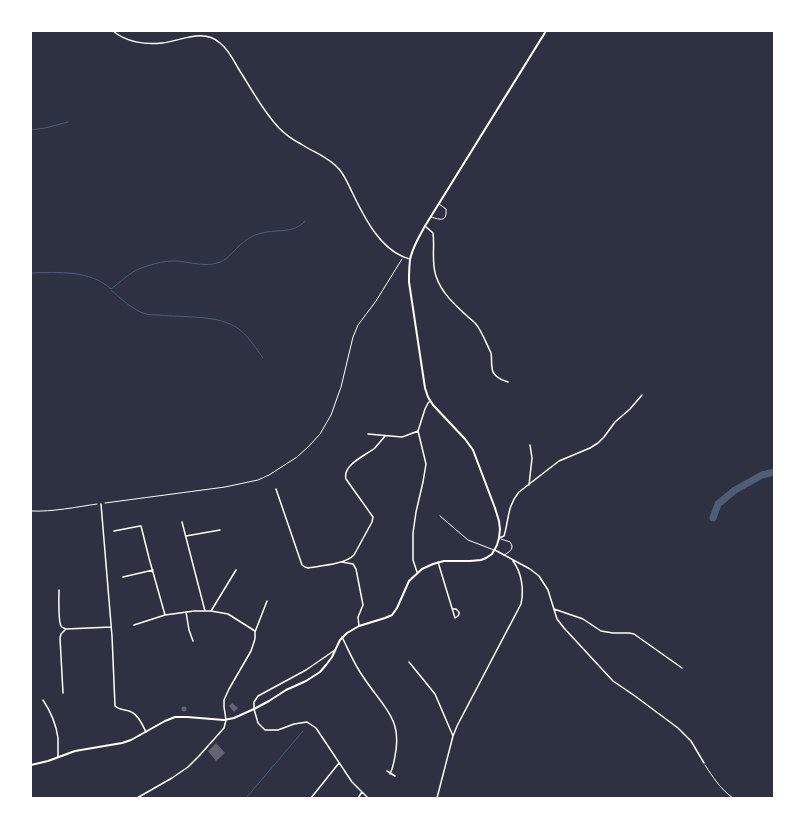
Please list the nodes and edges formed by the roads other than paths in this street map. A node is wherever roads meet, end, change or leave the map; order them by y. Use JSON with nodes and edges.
{"nodes":[{"id":1,"x":113,"y":31,"type":"edge"},
{"id":2,"x":546,"y":31,"type":"edge"},
{"id":3,"x":439,"y":204,"type":"junction"},
{"id":4,"x":431,"y":217,"type":"junction"},
{"id":5,"x":425,"y":226,"type":"junction"},
{"id":6,"x":410,"y":258,"type":"junction"},
{"id":7,"x":508,"y":382,"type":"dead end"},
{"id":8,"x":642,"y":395,"type":"dead end"},
{"id":9,"x":430,"y":401,"type":"junction"},
{"id":10,"x":418,"y":431,"type":"junction"},
{"id":11,"x":368,"y":434,"type":"dead end"},
{"id":12,"x":386,"y":436,"type":"junction"},
{"id":13,"x":530,"y":445,"type":"dead end"},
{"id":14,"x":529,"y":485,"type":"junction"},
{"id":15,"x":276,"y":489,"type":"dead end"},
{"id":16,"x":101,"y":504,"type":"road end"},
{"id":17,"x":440,"y":516,"type":"dead end"},
{"id":18,"x":182,"y":522,"type":"dead end"},
{"id":19,"x":220,"y":530,"type":"dead end"},
{"id":20,"x":114,"y":531,"type":"dead end"},
{"id":21,"x":186,"y":536,"type":"junction"},
{"id":22,"x":499,"y":538,"type":"junction"},
{"id":23,"x":495,"y":550,"type":"junction"},
{"id":24,"x":503,"y":555,"type":"junction"},
{"id":25,"x":512,"y":559,"type":"junction"},
{"id":26,"x":341,"y":562,"type":"junction"},
{"id":27,"x":438,"y":562,"type":"junction"},
{"id":28,"x":153,"y":570,"type":"junction"},
{"id":29,"x":236,"y":570,"type":"dead end"},
{"id":30,"x":417,"y":572,"type":"junction"},
{"id":31,"x":123,"y":577,"type":"dead end"},
{"id":32,"x":59,"y":590,"type":"dead end"},
{"id":33,"x":267,"y":601,"type":"dead end"},
{"id":34,"x":452,"y":609,"type":"junction"},
{"id":35,"x":554,"y":609,"type":"junction"},
{"id":36,"x":205,"y":611,"type":"junction"},
{"id":37,"x":211,"y":611,"type":"junction"},
{"id":38,"x":186,"y":612,"type":"junction"},
{"id":39,"x":166,"y":615,"type":"junction"},
{"id":40,"x":134,"y":625,"type":"dead end"},
{"id":41,"x":359,"y":626,"type":"junction"},
{"id":42,"x":111,"y":627,"type":"junction"},
{"id":43,"x":66,"y":629,"type":"junction"},
{"id":44,"x":255,"y":632,"type":"junction"},
{"id":45,"x":342,"y":637,"type":"junction"},
{"id":46,"x":193,"y":641,"type":"dead end"},
{"id":47,"x":335,"y":650,"type":"junction"},
{"id":48,"x":409,"y":662,"type":"dead end"},
{"id":49,"x":682,"y":668,"type":"dead end"},
{"id":50,"x":63,"y":693,"type":"dead end"},
{"id":51,"x":43,"y":700,"type":"dead end"},
{"id":52,"x":254,"y":709,"type":"junction"},
{"id":53,"x":226,"y":720,"type":"junction"},
{"id":54,"x":146,"y":732,"type":"junction"},
{"id":55,"x":453,"y":736,"type":"junction"},
{"id":56,"x":58,"y":757,"type":"junction"},
{"id":57,"x":339,"y":763,"type":"junction"},
{"id":58,"x":704,"y":763,"type":"road end"},
{"id":59,"x":31,"y":765,"type":"edge"},
{"id":60,"x":387,"y":771,"type":"dead end"},
{"id":61,"x":390,"y":774,"type":"junction"},
{"id":62,"x":395,"y":776,"type":"dead end"},
{"id":63,"x":362,"y":792,"type":"junction"},
{"id":64,"x":142,"y":797,"type":"edge"},
{"id":65,"x":137,"y":798,"type":"edge"},
{"id":66,"x":311,"y":798,"type":"edge"},
{"id":67,"x":358,"y":798,"type":"edge"},
{"id":68,"x":368,"y":798,"type":"edge"},
{"id":69,"x":437,"y":798,"type":"edge"}],
"edges":[{"from":1,"to":6,"type":"street"},
{"from":2,"to":3,"type":"street"},
{"from":3,"to":4,"type":"street"},
{"from":3,"to":4,"type":"lane"},
{"from":4,"to":5,"type":"street"},
{"from":5,"to":6,"type":"street"},
{"from":5,"to":7,"type":"street"},
{"from":6,"to":9,"type":"street"},
{"from":8,"to":14,"type":"street"},
{"from":9,"to":10,"type":"street"},
{"from":9,"to":22,"type":"street"},
{"from":10,"to":12,"type":"street"},
{"from":10,"to":30,"type":"street"},
{"from":11,"to":12,"type":"street"},
{"from":12,"to":26,"type":"street"},
{"from":13,"to":14,"type":"street"},
{"from":14,"to":22,"type":"street"},
{"from":15,"to":26,"type":"street"},
{"from":16,"to":42,"type":"street"},
{"from":17,"to":23,"type":"lane"},
{"from":18,"to":21,"type":"street"},
{"from":19,"to":21,"type":"street"},
{"from":20,"to":28,"type":"street"},
{"from":21,"to":36,"type":"street"},
{"from":22,"to":23,"type":"street"},
{"from":22,"to":24,"type":"lane"},
{"from":23,"to":24,"type":"street"},
{"from":23,"to":27,"type":"street"},
{"from":24,"to":25,"type":"street"},
{"from":25,"to":35,"type":"street"},
{"from":25,"to":55,"type":"street"},
{"from":26,"to":41,"type":"street"},
{"from":27,"to":30,"type":"street"},
{"from":27,"to":34,"type":"street"},
{"from":28,"to":31,"type":"street"},
{"from":28,"to":39,"type":"street"},
{"from":29,"to":37,"type":"street"},
{"from":30,"to":41,"type":"street"},
{"from":32,"to":43,"type":"street"},
{"from":33,"to":44,"type":"street"},
{"from":34,"to":34,"type":"street"},
{"from":35,"to":49,"type":"street"},
{"from":35,"to":58,"type":"street"},
{"from":36,"to":37,"type":"street"},
{"from":36,"to":38,"type":"street"},
{"from":37,"to":44,"type":"street"},
{"from":38,"to":39,"type":"street"},
{"from":38,"to":46,"type":"street"},
{"from":39,"to":40,"type":"street"},
{"from":41,"to":45,"type":"street"},
{"from":42,"to":43,"type":"street"},
{"from":42,"to":54,"type":"street"},
{"from":43,"to":50,"type":"street"},
{"from":44,"to":53,"type":"street"},
{"from":45,"to":47,"type":"street"},
{"from":45,"to":61,"type":"street"},
{"from":47,"to":52,"type":"street"},
{"from":47,"to":52,"type":"street"},
{"from":48,"to":55,"type":"street"},
{"from":51,"to":56,"type":"street"},
{"from":52,"to":53,"type":"street"},
{"from":52,"to":57,"type":"street"},
{"from":53,"to":54,"type":"street"},
{"from":53,"to":64,"type":"street"},
{"from":54,"to":56,"type":"street"},
{"from":55,"to":69,"type":"street"},
{"from":56,"to":59,"type":"street"},
{"from":57,"to":63,"type":"street"},
{"from":57,"to":66,"type":"street"},
{"from":60,"to":61,"type":"street"},
{"from":61,"to":62,"type":"street"},
{"from":63,"to":67,"type":"street"},
{"from":63,"to":68,"type":"street"},
{"from":64,"to":65,"type":"street"}]}
